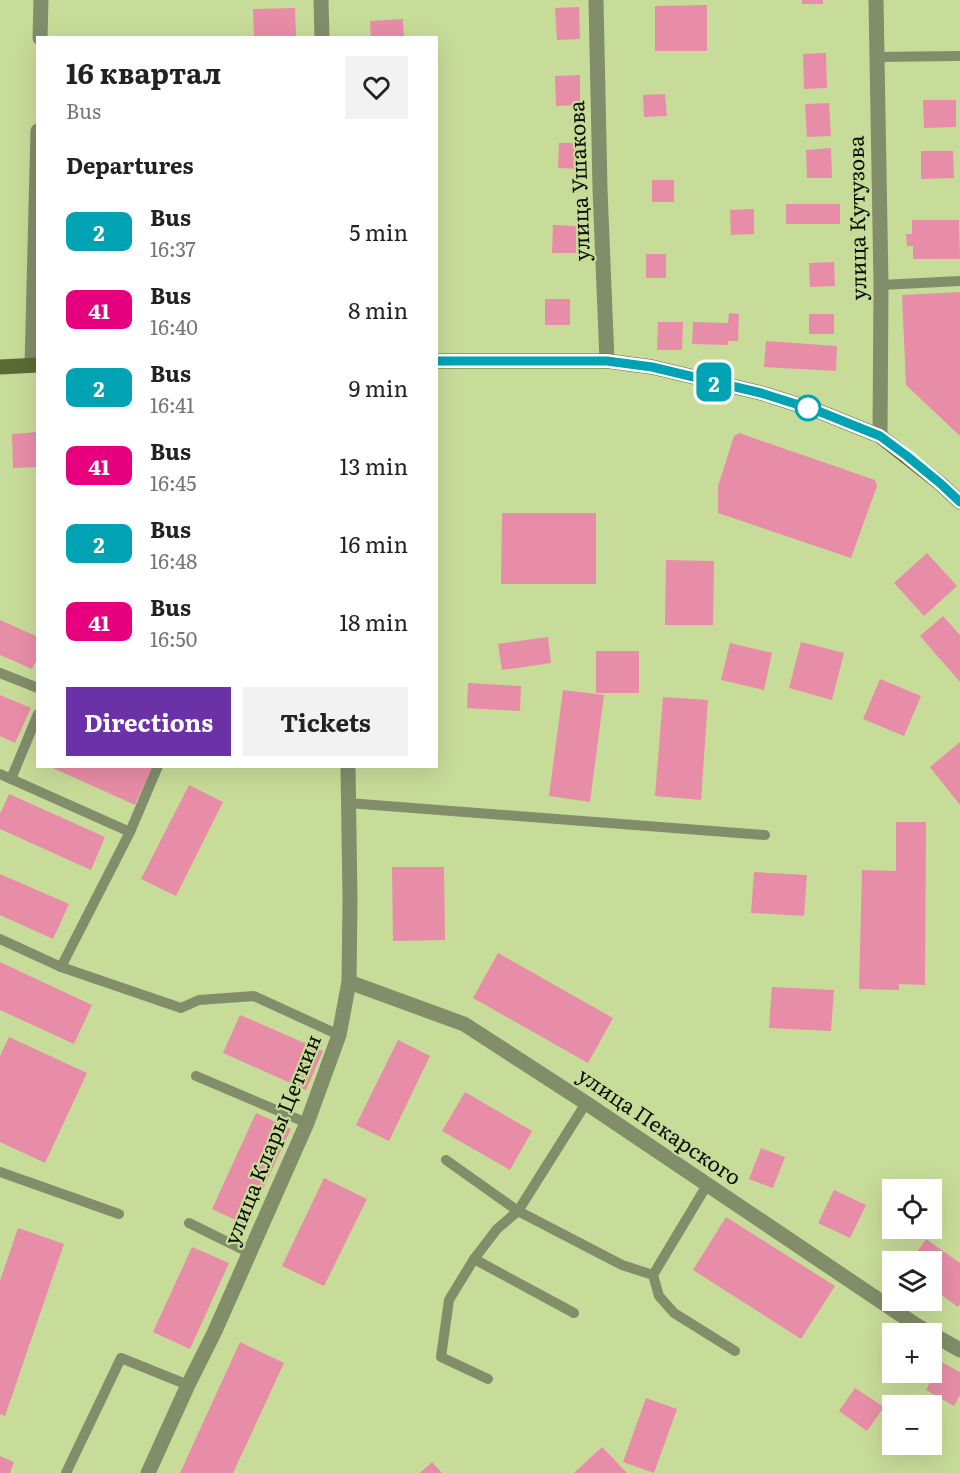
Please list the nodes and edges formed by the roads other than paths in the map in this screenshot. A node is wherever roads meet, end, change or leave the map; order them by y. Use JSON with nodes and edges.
{"nodes":[{"id":1,"x":40,"y":0,"type":"edge"},
{"id":2,"x":321,"y":0,"type":"edge"},
{"id":3,"x":597,"y":0,"type":"edge"},
{"id":4,"x":876,"y":0,"type":"edge"},
{"id":5,"x":40,"y":36,"type":"edge"},
{"id":6,"x":322,"y":36,"type":"edge"},
{"id":7,"x":959,"y":56,"type":"edge"},
{"id":8,"x":877,"y":57,"type":"junction"},
{"id":9,"x":960,"y":281,"type":"edge"},
{"id":10,"x":881,"y":285,"type":"junction"},
{"id":11,"x":36,"y":287,"type":"edge"},
{"id":12,"x":438,"y":361,"type":"edge"},
{"id":13,"x":607,"y":361,"type":"junction"},
{"id":14,"x":35,"y":365,"type":"edge"},
{"id":15,"x":0,"y":367,"type":"edge"},
{"id":16,"x":880,"y":436,"type":"junction"},
{"id":17,"x":960,"y":502,"type":"edge"},
{"id":18,"x":0,"y":673,"type":"edge"},
{"id":19,"x":36,"y":687,"type":"edge"},
{"id":20,"x":36,"y":719,"type":"edge"},
{"id":21,"x":157,"y":768,"type":"edge"},
{"id":22,"x":348,"y":768,"type":"edge"},
{"id":23,"x":0,"y":774,"type":"edge"},
{"id":24,"x":11,"y":779,"type":"junction"},
{"id":25,"x":348,"y":803,"type":"junction"},
{"id":26,"x":130,"y":832,"type":"junction"},
{"id":27,"x":765,"y":835,"type":"dead end"},
{"id":28,"x":0,"y":939,"type":"edge"},
{"id":29,"x":61,"y":967,"type":"junction"},
{"id":30,"x":349,"y":982,"type":"junction"},
{"id":31,"x":339,"y":1035,"type":"junction"},
{"id":32,"x":196,"y":1076,"type":"dead end"},
{"id":33,"x":586,"y":1103,"type":"junction"},
{"id":34,"x":307,"y":1124,"type":"junction"},
{"id":35,"x":446,"y":1160,"type":"dead end"},
{"id":36,"x":0,"y":1172,"type":"edge"},
{"id":37,"x":707,"y":1185,"type":"junction"},
{"id":38,"x":518,"y":1211,"type":"junction"},
{"id":39,"x":119,"y":1214,"type":"dead end"},
{"id":40,"x":189,"y":1223,"type":"dead end"},
{"id":41,"x":250,"y":1253,"type":"junction"},
{"id":42,"x":474,"y":1259,"type":"junction"},
{"id":43,"x":653,"y":1275,"type":"junction"},
{"id":44,"x":574,"y":1313,"type":"dead end"},
{"id":45,"x":913,"y":1323,"type":"edge"},
{"id":46,"x":942,"y":1340,"type":"edge"},
{"id":47,"x":960,"y":1350,"type":"edge"},
{"id":48,"x":735,"y":1351,"type":"dead end"},
{"id":49,"x":488,"y":1379,"type":"dead end"},
{"id":50,"x":188,"y":1385,"type":"junction"},
{"id":51,"x":66,"y":1473,"type":"edge"},
{"id":52,"x":148,"y":1473,"type":"edge"}],
"edges":[{"from":1,"to":5,"type":"street"},
{"from":2,"to":6,"type":"street"},
{"from":3,"to":13,"type":"street","name":"улица Ушакова"},
{"from":4,"to":8,"type":"street","name":"улица Кутузова"},
{"from":7,"to":8,"type":"lane"},
{"from":8,"to":10,"type":"street","name":"улица Кутузова"},
{"from":9,"to":10,"type":"lane"},
{"from":10,"to":16,"type":"street","name":"улица Кутузова"},
{"from":11,"to":14,"type":"street"},
{"from":12,"to":13,"type":"main road"},
{"from":13,"to":16,"type":"main road"},
{"from":14,"to":15,"type":"main road"},
{"from":16,"to":17,"type":"main road"},
{"from":18,"to":19,"type":"lane"},
{"from":20,"to":24,"type":"lane"},
{"from":21,"to":26,"type":"lane"},
{"from":22,"to":25,"type":"street","name":"улица Клары Цеткин"},
{"from":23,"to":24,"type":"lane"},
{"from":24,"to":26,"type":"lane"},
{"from":25,"to":27,"type":"lane"},
{"from":25,"to":30,"type":"street","name":"улица Клары Цеткин"},
{"from":26,"to":29,"type":"lane"},
{"from":28,"to":29,"type":"lane"},
{"from":29,"to":31,"type":"lane"},
{"from":30,"to":31,"type":"street","name":"улица Клары Цеткин"},
{"from":30,"to":33,"type":"street","name":"улица Пекарского"},
{"from":31,"to":34,"type":"street","name":"улица Клары Цеткин"},
{"from":32,"to":34,"type":"lane"},
{"from":33,"to":37,"type":"street","name":"улица Пекарского"},
{"from":33,"to":38,"type":"lane"},
{"from":34,"to":41,"type":"street","name":"улица Клары Цеткин"},
{"from":35,"to":38,"type":"lane"},
{"from":36,"to":39,"type":"lane"},
{"from":37,"to":43,"type":"lane"},
{"from":37,"to":45,"type":"street","name":"улица Пекарского"},
{"from":38,"to":42,"type":"lane"},
{"from":38,"to":43,"type":"lane"},
{"from":40,"to":41,"type":"lane"},
{"from":41,"to":50,"type":"street","name":"улица Клары Цеткин"},
{"from":42,"to":44,"type":"lane"},
{"from":42,"to":49,"type":"lane"},
{"from":43,"to":48,"type":"lane"},
{"from":46,"to":47,"type":"street","name":"улица Пекарского"},
{"from":50,"to":51,"type":"lane"},
{"from":50,"to":52,"type":"street","name":"улица Клары Цеткин"}]}
